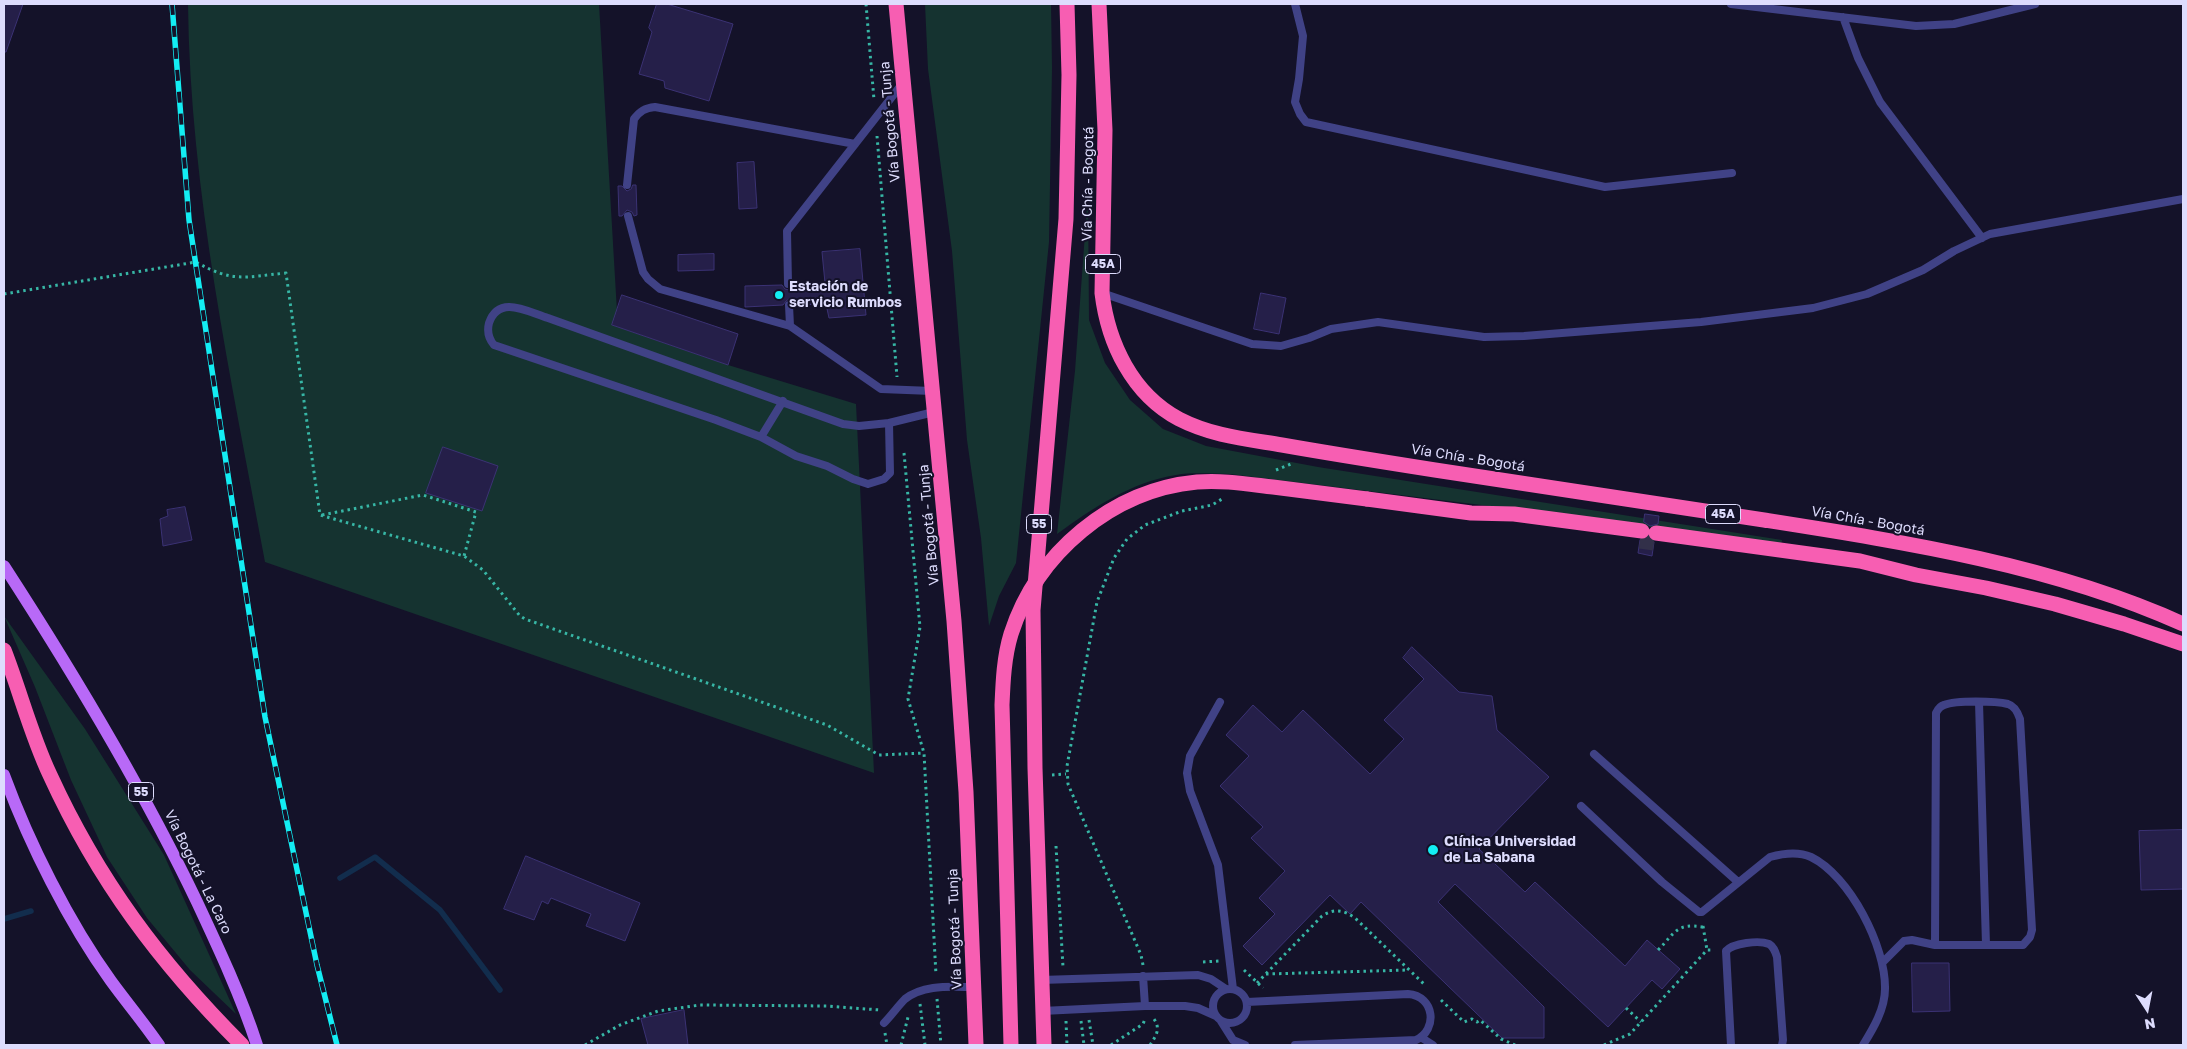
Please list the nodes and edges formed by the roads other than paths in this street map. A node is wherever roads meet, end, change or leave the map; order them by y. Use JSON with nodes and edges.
{"nodes":[{"id":1,"x":896,"y":4,"type":"edge"},
{"id":2,"x":1067,"y":4,"type":"edge"},
{"id":3,"x":1099,"y":4,"type":"edge"},
{"id":4,"x":1294,"y":4,"type":"edge"},
{"id":5,"x":1731,"y":4,"type":"edge"},
{"id":6,"x":2035,"y":4,"type":"edge"},
{"id":7,"x":1843,"y":17,"type":"junction"},
{"id":8,"x":903,"y":82,"type":"junction"},
{"id":9,"x":855,"y":144,"type":"junction"},
{"id":10,"x":1732,"y":174,"type":"dead end"},
{"id":11,"x":627,"y":185,"type":"dead end"},
{"id":12,"x":2183,"y":199,"type":"edge"},
{"id":13,"x":628,"y":216,"type":"dead end"},
{"id":14,"x":1982,"y":238,"type":"junction"},
{"id":15,"x":788,"y":284,"type":"dead end"},
{"id":16,"x":1102,"y":292,"type":"junction"},
{"id":17,"x":789,"y":305,"type":"dead end"},
{"id":18,"x":790,"y":326,"type":"junction"},
{"id":19,"x":932,"y":391,"type":"junction"},
{"id":20,"x":782,"y":401,"type":"junction"},
{"id":21,"x":934,"y":412,"type":"junction"},
{"id":22,"x":890,"y":422,"type":"junction"},
{"id":23,"x":761,"y":437,"type":"junction"},
{"id":24,"x":1471,"y":513,"type":"junction"},
{"id":25,"x":1648,"y":535,"type":"junction"},
{"id":26,"x":4,"y":566,"type":"edge"},
{"id":27,"x":1916,"y":575,"type":"junction"},
{"id":28,"x":2183,"y":624,"type":"edge"},
{"id":29,"x":2183,"y":644,"type":"edge"},
{"id":30,"x":4,"y":650,"type":"edge"},
{"id":31,"x":1220,"y":702,"type":"dead end"},
{"id":32,"x":1979,"y":702,"type":"junction"},
{"id":33,"x":1594,"y":754,"type":"dead end"},
{"id":34,"x":4,"y":775,"type":"edge"},
{"id":35,"x":1581,"y":806,"type":"dead end"},
{"id":36,"x":1738,"y":882,"type":"junction"},
{"id":37,"x":1935,"y":945,"type":"junction"},
{"id":38,"x":1986,"y":945,"type":"junction"},
{"id":39,"x":1882,"y":963,"type":"junction"},
{"id":40,"x":1143,"y":976,"type":"junction"},
{"id":41,"x":1041,"y":980,"type":"junction"},
{"id":42,"x":974,"y":987,"type":"junction"},
{"id":43,"x":1229,"y":989,"type":"junction"},
{"id":44,"x":1247,"y":1002,"type":"junction"},
{"id":45,"x":1145,"y":1009,"type":"junction"},
{"id":46,"x":1042,"y":1011,"type":"junction"},
{"id":47,"x":1218,"y":1018,"type":"junction"},
{"id":48,"x":884,"y":1023,"type":"dead end"},
{"id":49,"x":1422,"y":1038,"type":"junction"},
{"id":50,"x":159,"y":1045,"type":"edge"},
{"id":51,"x":242,"y":1045,"type":"edge"},
{"id":52,"x":257,"y":1045,"type":"edge"},
{"id":53,"x":976,"y":1045,"type":"edge"},
{"id":54,"x":1011,"y":1045,"type":"edge"},
{"id":55,"x":1044,"y":1045,"type":"edge"},
{"id":56,"x":1245,"y":1045,"type":"edge"},
{"id":57,"x":1295,"y":1045,"type":"edge"},
{"id":58,"x":1433,"y":1045,"type":"edge"},
{"id":59,"x":1731,"y":1045,"type":"edge"},
{"id":60,"x":1782,"y":1045,"type":"edge"},
{"id":61,"x":1863,"y":1045,"type":"edge"}],
"edges":[{"from":1,"to":8,"type":"highway","name":"Vía Bogotá - Tunja"},
{"from":2,"to":41,"type":"highway","number":"55"},
{"from":3,"to":16,"type":"highway","name":"Vía Chía - Bogotá","number":"45A"},
{"from":4,"to":10,"type":"lane"},
{"from":5,"to":7,"type":"lane"},
{"from":6,"to":7,"type":"lane"},
{"from":7,"to":14,"type":"lane"},
{"from":8,"to":9,"type":"lane"},
{"from":8,"to":19,"type":"highway","name":"Vía Bogotá - Tunja"},
{"from":9,"to":11,"type":"lane"},
{"from":9,"to":15,"type":"lane"},
{"from":12,"to":14,"type":"lane"},
{"from":13,"to":18,"type":"lane"},
{"from":14,"to":16,"type":"lane"},
{"from":16,"to":28,"type":"highway","name":"Vía Chía - Bogotá","number":"45A"},
{"from":17,"to":18,"type":"lane"},
{"from":18,"to":19,"type":"lane"},
{"from":19,"to":21,"type":"highway","name":"Vía Bogotá - Tunja"},
{"from":20,"to":22,"type":"lane"},
{"from":20,"to":23,"type":"lane"},
{"from":20,"to":23,"type":"lane"},
{"from":21,"to":22,"type":"lane"},
{"from":21,"to":42,"type":"highway","name":"Vía Bogotá - Tunja"},
{"from":22,"to":23,"type":"lane"},
{"from":24,"to":25,"type":"highway"},
{"from":24,"to":25,"type":"highway"},
{"from":24,"to":54,"type":"highway","bridge":true},
{"from":25,"to":27,"type":"highway"},
{"from":25,"to":27,"type":"highway"},
{"from":26,"to":52,"type":"main road","name":"Vía Bogotá - La Caro","number":"55"},
{"from":27,"to":29,"type":"highway"},
{"from":30,"to":51,"type":"highway"},
{"from":31,"to":43,"type":"lane"},
{"from":32,"to":37,"type":"lane"},
{"from":32,"to":38,"type":"lane"},
{"from":32,"to":38,"type":"lane"},
{"from":33,"to":36,"type":"lane"},
{"from":34,"to":50,"type":"main road"},
{"from":35,"to":36,"type":"lane"},
{"from":36,"to":39,"type":"lane"},
{"from":37,"to":38,"type":"lane"},
{"from":37,"to":39,"type":"lane"},
{"from":39,"to":61,"type":"lane"},
{"from":40,"to":41,"type":"lane"},
{"from":40,"to":43,"type":"lane"},
{"from":40,"to":45,"type":"lane"},
{"from":41,"to":46,"type":"highway","number":"55"},
{"from":42,"to":48,"type":"lane"},
{"from":42,"to":53,"type":"highway","name":"Vía Bogotá - Tunja"},
{"from":43,"to":44,"type":"lane"},
{"from":43,"to":47,"type":"lane"},
{"from":44,"to":47,"type":"lane"},
{"from":44,"to":49,"type":"lane"},
{"from":45,"to":46,"type":"lane"},
{"from":45,"to":47,"type":"lane"},
{"from":46,"to":55,"type":"highway","number":"55"},
{"from":47,"to":56,"type":"lane"},
{"from":49,"to":57,"type":"lane"},
{"from":49,"to":58,"type":"lane"},
{"from":59,"to":60,"type":"lane"}]}
